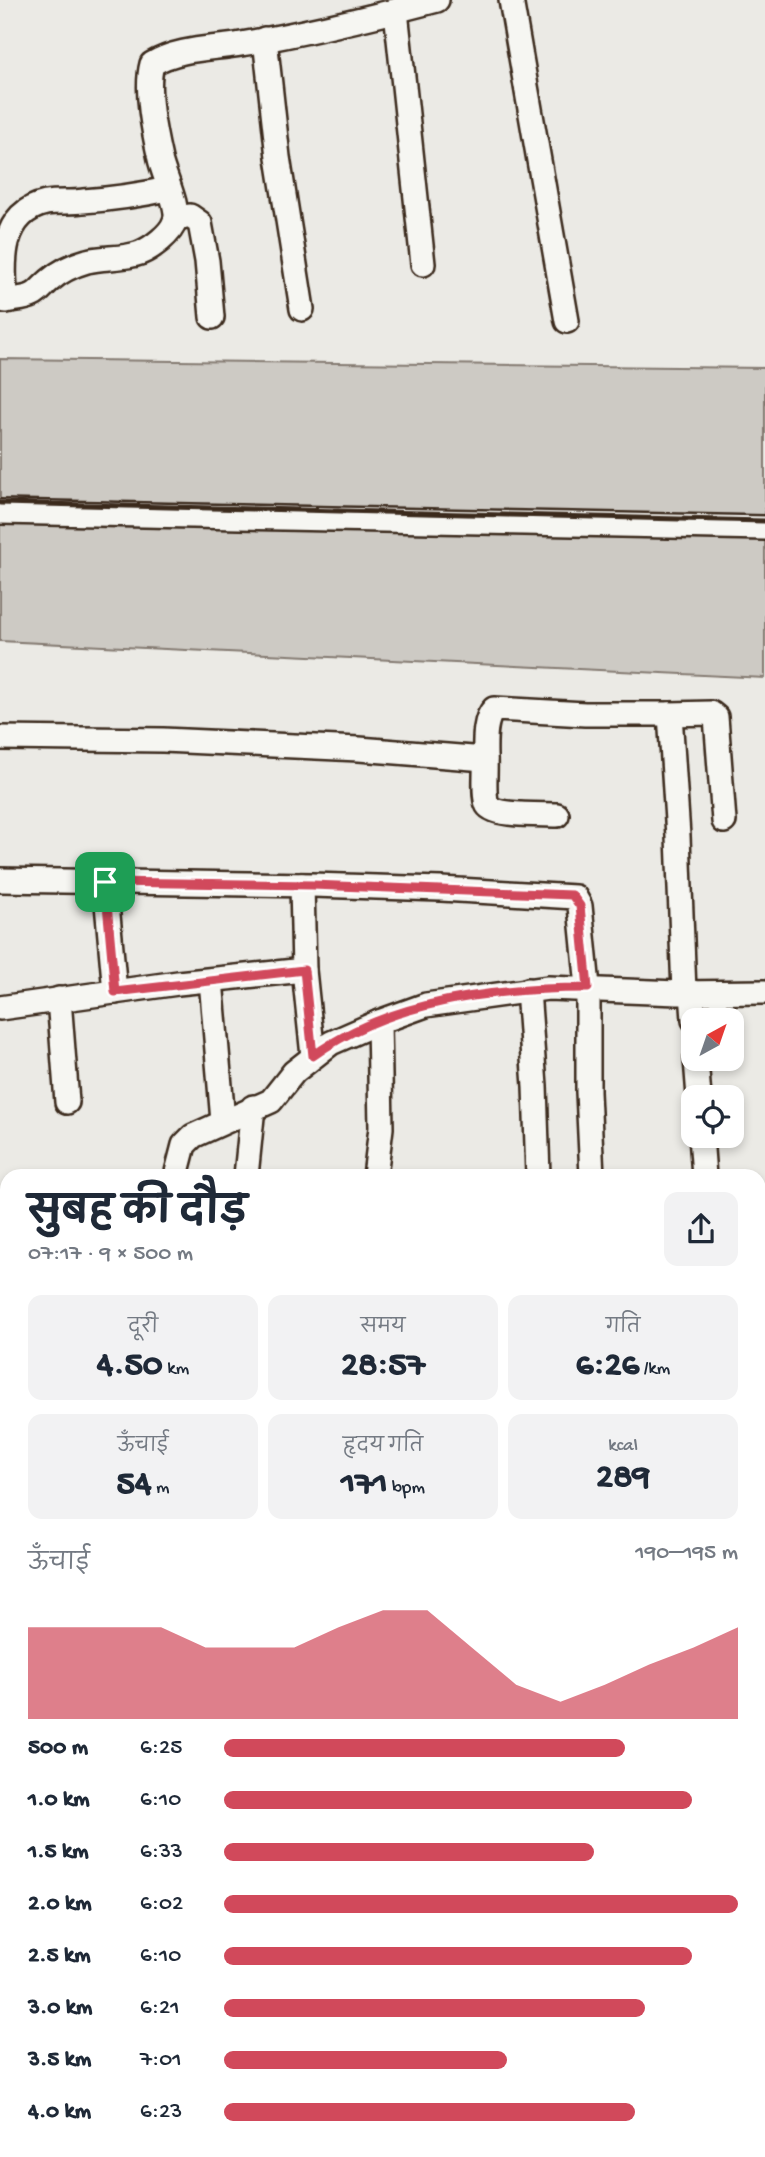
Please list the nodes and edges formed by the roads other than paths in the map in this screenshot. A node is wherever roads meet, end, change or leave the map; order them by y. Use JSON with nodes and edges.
{"nodes":[{"id":1,"x":437,"y":0,"type":"edge"},
{"id":2,"x":511,"y":0,"type":"edge"},
{"id":3,"x":396,"y":11,"type":"junction"},
{"id":4,"x":265,"y":39,"type":"junction"},
{"id":5,"x":169,"y":189,"type":"junction"},
{"id":6,"x":177,"y":219,"type":"junction"},
{"id":7,"x":423,"y":264,"type":"dead end"},
{"id":8,"x":3,"y":301,"type":"edge"},
{"id":9,"x":302,"y":309,"type":"dead end"},
{"id":10,"x":212,"y":317,"type":"dead end"},
{"id":11,"x":568,"y":321,"type":"dead end"},
{"id":12,"x":0,"y":512,"type":"edge"},
{"id":13,"x":765,"y":528,"type":"edge"},
{"id":14,"x":670,"y":714,"type":"junction"},
{"id":15,"x":0,"y":738,"type":"edge"},
{"id":16,"x":485,"y":759,"type":"junction"},
{"id":17,"x":557,"y":815,"type":"dead end"},
{"id":18,"x":724,"y":821,"type":"dead end"},
{"id":19,"x":0,"y":880,"type":"edge"},
{"id":20,"x":105,"y":882,"type":"junction"},
{"id":21,"x":302,"y":885,"type":"junction"},
{"id":22,"x":304,"y":970,"type":"junction"},
{"id":23,"x":211,"y":980,"type":"junction"},
{"id":24,"x":588,"y":988,"type":"junction"},
{"id":25,"x":528,"y":990,"type":"junction"},
{"id":26,"x":115,"y":992,"type":"junction"},
{"id":27,"x":688,"y":992,"type":"junction"},
{"id":28,"x":765,"y":992,"type":"edge"},
{"id":29,"x":59,"y":999,"type":"junction"},
{"id":30,"x":0,"y":1008,"type":"edge"},
{"id":31,"x":691,"y":1008,"type":"edge"},
{"id":32,"x":379,"y":1022,"type":"junction"},
{"id":33,"x":313,"y":1056,"type":"junction"},
{"id":34,"x":67,"y":1102,"type":"dead end"},
{"id":35,"x":253,"y":1107,"type":"junction"},
{"id":36,"x":223,"y":1121,"type":"junction"},
{"id":37,"x":702,"y":1148,"type":"edge"},
{"id":38,"x":178,"y":1169,"type":"edge"},
{"id":39,"x":247,"y":1169,"type":"edge"},
{"id":40,"x":376,"y":1169,"type":"edge"},
{"id":41,"x":538,"y":1169,"type":"edge"},
{"id":42,"x":592,"y":1169,"type":"edge"},
{"id":43,"x":703,"y":1169,"type":"edge"}],
"edges":[{"from":1,"to":3,"type":"street"},
{"from":2,"to":11,"type":"street"},
{"from":3,"to":4,"type":"street"},
{"from":3,"to":7,"type":"street"},
{"from":4,"to":5,"type":"street"},
{"from":4,"to":9,"type":"street"},
{"from":5,"to":6,"type":"street"},
{"from":5,"to":8,"type":"street"},
{"from":6,"to":8,"type":"street"},
{"from":6,"to":10,"type":"street"},
{"from":12,"to":13,"type":"street"},
{"from":14,"to":16,"type":"street"},
{"from":14,"to":18,"type":"street"},
{"from":14,"to":27,"type":"street"},
{"from":15,"to":16,"type":"street"},
{"from":16,"to":17,"type":"street"},
{"from":19,"to":20,"type":"street"},
{"from":20,"to":21,"type":"street"},
{"from":20,"to":26,"type":"street"},
{"from":21,"to":22,"type":"street"},
{"from":21,"to":24,"type":"street"},
{"from":22,"to":23,"type":"street"},
{"from":22,"to":33,"type":"street"},
{"from":23,"to":26,"type":"street"},
{"from":23,"to":36,"type":"street"},
{"from":24,"to":25,"type":"street"},
{"from":24,"to":27,"type":"street"},
{"from":24,"to":42,"type":"street"},
{"from":25,"to":32,"type":"street"},
{"from":25,"to":41,"type":"street"},
{"from":26,"to":29,"type":"street"},
{"from":27,"to":28,"type":"street"},
{"from":27,"to":31,"type":"street"},
{"from":29,"to":30,"type":"street"},
{"from":29,"to":34,"type":"street"},
{"from":32,"to":33,"type":"street"},
{"from":32,"to":40,"type":"street"},
{"from":33,"to":35,"type":"street"},
{"from":35,"to":36,"type":"street"},
{"from":35,"to":39,"type":"street"},
{"from":36,"to":38,"type":"street"},
{"from":37,"to":43,"type":"street"}]}
